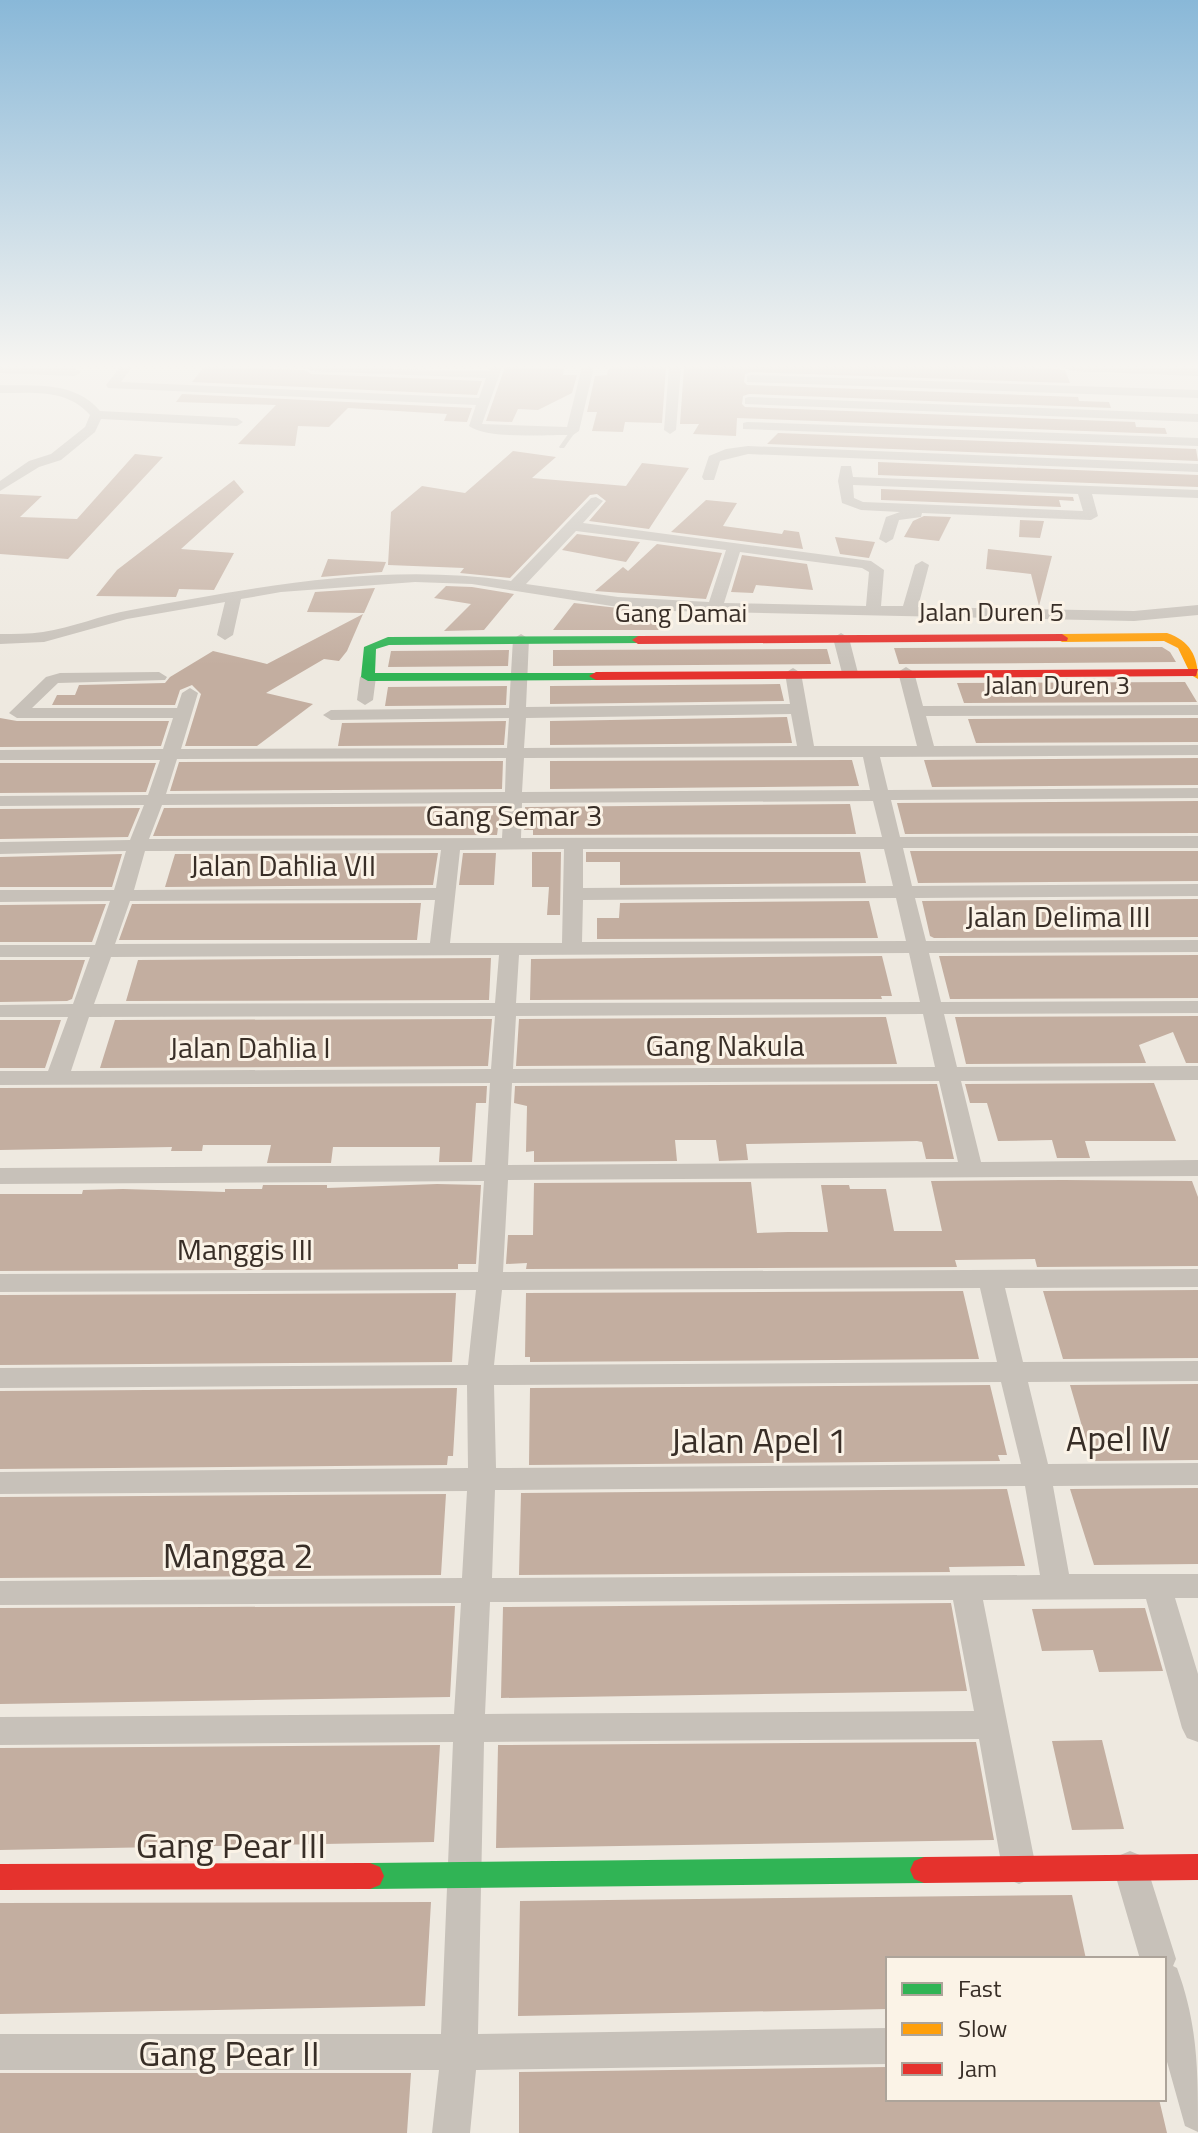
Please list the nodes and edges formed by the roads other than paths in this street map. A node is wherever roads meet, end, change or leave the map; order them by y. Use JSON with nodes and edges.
{"nodes":[{"id":1,"x":30,"y":467,"type":"edge"},
{"id":2,"x":712,"y":467,"type":"edge"},
{"id":3,"x":846,"y":467,"type":"edge"},
{"id":4,"x":1019,"y":467,"type":"edge"},
{"id":5,"x":1154,"y":467,"type":"edge"},
{"id":6,"x":1198,"y":468,"type":"edge"},
{"id":7,"x":709,"y":477,"type":"dead end"},
{"id":8,"x":845,"y":481,"type":"junction"},
{"id":9,"x":0,"y":487,"type":"edge"},
{"id":10,"x":1026,"y":488,"type":"junction"},
{"id":11,"x":1084,"y":490,"type":"junction"},
{"id":12,"x":1198,"y":494,"type":"edge"},
{"id":13,"x":596,"y":501,"type":"dead end"},
{"id":14,"x":928,"y":510,"type":"junction"},
{"id":15,"x":573,"y":526,"type":"junction"},
{"id":16,"x":886,"y":539,"type":"dead end"},
{"id":17,"x":735,"y":546,"type":"junction"},
{"id":18,"x":922,"y":565,"type":"dead end"},
{"id":19,"x":515,"y":586,"type":"junction"},
{"id":20,"x":234,"y":597,"type":"junction"},
{"id":21,"x":715,"y":608,"type":"junction"},
{"id":22,"x":1198,"y":610,"type":"edge"},
{"id":23,"x":873,"y":611,"type":"junction"},
{"id":24,"x":909,"y":612,"type":"junction"},
{"id":25,"x":225,"y":635,"type":"dead end"},
{"id":26,"x":841,"y":638,"type":"junction"},
{"id":27,"x":0,"y":639,"type":"edge"},
{"id":28,"x":521,"y":639,"type":"junction"},
{"id":29,"x":906,"y":672,"type":"junction"},
{"id":30,"x":793,"y":673,"type":"junction"},
{"id":31,"x":850,"y":673,"type":"junction"},
{"id":32,"x":1197,"y":673,"type":"edge"},
{"id":33,"x":519,"y":674,"type":"junction"},
{"id":34,"x":159,"y":677,"type":"dead end"},
{"id":35,"x":368,"y":677,"type":"junction"},
{"id":36,"x":190,"y":693,"type":"dead end"},
{"id":37,"x":365,"y":700,"type":"dead end"},
{"id":38,"x":799,"y":709,"type":"junction"},
{"id":39,"x":1198,"y":710,"type":"edge"},
{"id":40,"x":916,"y":711,"type":"junction"},
{"id":41,"x":183,"y":713,"type":"junction"},
{"id":42,"x":518,"y":713,"type":"junction"},
{"id":43,"x":331,"y":715,"type":"dead end"},
{"id":44,"x":1198,"y":750,"type":"edge"},
{"id":45,"x":806,"y":751,"type":"junction"},
{"id":46,"x":870,"y":751,"type":"junction"},
{"id":47,"x":927,"y":751,"type":"junction"},
{"id":48,"x":515,"y":753,"type":"junction"},
{"id":49,"x":168,"y":754,"type":"junction"},
{"id":50,"x":0,"y":755,"type":"edge"},
{"id":51,"x":1198,"y":793,"type":"edge"},
{"id":52,"x":880,"y":794,"type":"junction"},
{"id":53,"x":513,"y":795,"type":"junction"},
{"id":54,"x":156,"y":798,"type":"junction"},
{"id":55,"x":0,"y":801,"type":"edge"},
{"id":56,"x":892,"y":841,"type":"junction"},
{"id":57,"x":1198,"y":842,"type":"edge"},
{"id":58,"x":511,"y":843,"type":"junction"},
{"id":59,"x":574,"y":843,"type":"junction"},
{"id":60,"x":451,"y":844,"type":"junction"},
{"id":61,"x":137,"y":845,"type":"junction"},
{"id":62,"x":0,"y":848,"type":"edge"},
{"id":63,"x":1198,"y":890,"type":"edge"},
{"id":64,"x":904,"y":891,"type":"junction"},
{"id":65,"x":445,"y":894,"type":"junction"},
{"id":66,"x":573,"y":894,"type":"junction"},
{"id":67,"x":0,"y":896,"type":"edge"},
{"id":68,"x":122,"y":896,"type":"junction"},
{"id":69,"x":1198,"y":946,"type":"edge"},
{"id":70,"x":918,"y":947,"type":"junction"},
{"id":71,"x":439,"y":949,"type":"junction"},
{"id":72,"x":572,"y":949,"type":"junction"},
{"id":73,"x":101,"y":950,"type":"junction"},
{"id":74,"x":509,"y":950,"type":"junction"},
{"id":75,"x":0,"y":951,"type":"edge"},
{"id":76,"x":933,"y":1007,"type":"junction"},
{"id":77,"x":1198,"y":1007,"type":"edge"},
{"id":78,"x":506,"y":1009,"type":"junction"},
{"id":79,"x":0,"y":1011,"type":"edge"},
{"id":80,"x":80,"y":1011,"type":"junction"},
{"id":81,"x":949,"y":1073,"type":"junction"},
{"id":82,"x":1198,"y":1073,"type":"edge"},
{"id":83,"x":501,"y":1077,"type":"junction"},
{"id":84,"x":0,"y":1078,"type":"edge"},
{"id":85,"x":57,"y":1078,"type":"junction"},
{"id":86,"x":1198,"y":1168,"type":"edge"},
{"id":87,"x":971,"y":1169,"type":"junction"},
{"id":88,"x":497,"y":1171,"type":"junction"},
{"id":89,"x":0,"y":1176,"type":"edge"},
{"id":90,"x":990,"y":1278,"type":"junction"},
{"id":91,"x":1198,"y":1278,"type":"edge"},
{"id":92,"x":490,"y":1279,"type":"junction"},
{"id":93,"x":0,"y":1283,"type":"edge"},
{"id":94,"x":1198,"y":1371,"type":"edge"},
{"id":95,"x":1011,"y":1372,"type":"junction"},
{"id":96,"x":480,"y":1374,"type":"junction"},
{"id":97,"x":0,"y":1378,"type":"edge"},
{"id":98,"x":1198,"y":1474,"type":"edge"},
{"id":99,"x":1037,"y":1475,"type":"junction"},
{"id":100,"x":482,"y":1478,"type":"junction"},
{"id":101,"x":0,"y":1483,"type":"edge"},
{"id":102,"x":1157,"y":1586,"type":"junction"},
{"id":103,"x":1198,"y":1586,"type":"edge"},
{"id":104,"x":966,"y":1587,"type":"junction"},
{"id":105,"x":1057,"y":1587,"type":"junction"},
{"id":106,"x":475,"y":1591,"type":"junction"},
{"id":107,"x":0,"y":1593,"type":"edge"},
{"id":108,"x":1197,"y":1724,"type":"edge"},
{"id":109,"x":992,"y":1725,"type":"junction"},
{"id":110,"x":469,"y":1727,"type":"junction"},
{"id":111,"x":0,"y":1731,"type":"edge"},
{"id":112,"x":1130,"y":1867,"type":"junction"},
{"id":113,"x":1198,"y":1867,"type":"edge"},
{"id":114,"x":1019,"y":1868,"type":"junction"},
{"id":115,"x":463,"y":1876,"type":"junction"},
{"id":116,"x":0,"y":1877,"type":"edge"},
{"id":117,"x":1157,"y":1957,"type":"edge"},
{"id":118,"x":1166,"y":1987,"type":"edge"},
{"id":119,"x":1181,"y":2042,"type":"edge"},
{"id":120,"x":886,"y":2046,"type":"edge"},
{"id":121,"x":0,"y":2052,"type":"edge"},
{"id":122,"x":459,"y":2052,"type":"junction"},
{"id":123,"x":1198,"y":2113,"type":"edge"},
{"id":124,"x":451,"y":2133,"type":"edge"}],
"edges":[{"from":1,"to":9,"type":"street"},
{"from":2,"to":7,"type":"street"},
{"from":3,"to":8,"type":"street"},
{"from":4,"to":10,"type":"street"},
{"from":5,"to":6,"type":"street"},
{"from":8,"to":10,"type":"street"},
{"from":8,"to":14,"type":"street"},
{"from":10,"to":11,"type":"street"},
{"from":11,"to":12,"type":"street"},
{"from":11,"to":14,"type":"street"},
{"from":13,"to":15,"type":"street"},
{"from":14,"to":16,"type":"street"},
{"from":15,"to":17,"type":"street"},
{"from":15,"to":19,"type":"street"},
{"from":17,"to":21,"type":"street"},
{"from":17,"to":23,"type":"street"},
{"from":18,"to":24,"type":"street"},
{"from":19,"to":20,"type":"street"},
{"from":19,"to":21,"type":"street"},
{"from":20,"to":25,"type":"street"},
{"from":20,"to":27,"type":"street"},
{"from":21,"to":23,"type":"street"},
{"from":22,"to":24,"type":"street"},
{"from":23,"to":24,"type":"street"},
{"from":26,"to":28,"type":"street","name":"Gang Damai"},
{"from":26,"to":31,"type":"street"},
{"from":26,"to":32,"type":"street","name":"Jalan Duren 5"},
{"from":28,"to":33,"type":"street"},
{"from":28,"to":35,"type":"street","name":"Gang Damai"},
{"from":29,"to":31,"type":"street"},
{"from":29,"to":32,"type":"street"},
{"from":29,"to":40,"type":"street"},
{"from":30,"to":31,"type":"street"},
{"from":30,"to":33,"type":"street"},
{"from":30,"to":38,"type":"street"},
{"from":33,"to":35,"type":"street"},
{"from":33,"to":42,"type":"street"},
{"from":34,"to":41,"type":"street"},
{"from":35,"to":37,"type":"street"},
{"from":36,"to":41,"type":"street"},
{"from":38,"to":42,"type":"street"},
{"from":38,"to":45,"type":"street"},
{"from":39,"to":40,"type":"street","name":"Jalan Duren 3"},
{"from":40,"to":47,"type":"street"},
{"from":41,"to":49,"type":"street"},
{"from":42,"to":43,"type":"street"},
{"from":42,"to":48,"type":"street"},
{"from":44,"to":47,"type":"street"},
{"from":45,"to":46,"type":"street"},
{"from":45,"to":48,"type":"street"},
{"from":46,"to":47,"type":"street"},
{"from":46,"to":52,"type":"street"},
{"from":48,"to":49,"type":"street"},
{"from":48,"to":53,"type":"street"},
{"from":49,"to":50,"type":"street"},
{"from":49,"to":54,"type":"street"},
{"from":51,"to":52,"type":"street"},
{"from":52,"to":53,"type":"street"},
{"from":52,"to":56,"type":"street"},
{"from":53,"to":54,"type":"street"},
{"from":53,"to":58,"type":"street"},
{"from":54,"to":55,"type":"street"},
{"from":54,"to":61,"type":"street"},
{"from":56,"to":57,"type":"street","name":"Gang Semar 3"},
{"from":56,"to":59,"type":"street","name":"Gang Semar 3"},
{"from":56,"to":64,"type":"street"},
{"from":58,"to":59,"type":"street","name":"Gang Semar 3"},
{"from":58,"to":60,"type":"street","name":"Gang Semar 3"},
{"from":59,"to":66,"type":"street"},
{"from":60,"to":61,"type":"street","name":"Gang Semar 3"},
{"from":60,"to":65,"type":"street"},
{"from":61,"to":62,"type":"street","name":"Gang Semar 3"},
{"from":61,"to":68,"type":"street"},
{"from":63,"to":64,"type":"street"},
{"from":64,"to":66,"type":"street"},
{"from":64,"to":70,"type":"street"},
{"from":65,"to":68,"type":"street","name":"Jalan Dahlia VII"},
{"from":65,"to":71,"type":"street"},
{"from":66,"to":72,"type":"street"},
{"from":67,"to":68,"type":"street","name":"Jalan Dahlia VII"},
{"from":68,"to":73,"type":"street"},
{"from":69,"to":70,"type":"street","name":"Jalan Delima III"},
{"from":70,"to":72,"type":"street","name":"Jalan Delima III"},
{"from":70,"to":76,"type":"street"},
{"from":71,"to":73,"type":"street","name":"Jalan Delima III"},
{"from":71,"to":74,"type":"street","name":"Jalan Delima III"},
{"from":72,"to":74,"type":"street","name":"Jalan Delima III"},
{"from":73,"to":75,"type":"street","name":"Jalan Delima III"},
{"from":73,"to":80,"type":"street"},
{"from":74,"to":78,"type":"street"},
{"from":76,"to":77,"type":"street"},
{"from":76,"to":78,"type":"street"},
{"from":76,"to":81,"type":"street"},
{"from":78,"to":80,"type":"street"},
{"from":78,"to":83,"type":"street"},
{"from":79,"to":80,"type":"street"},
{"from":80,"to":85,"type":"street"},
{"from":81,"to":82,"type":"street","name":"Gang Nakula"},
{"from":81,"to":83,"type":"street","name":"Gang Nakula"},
{"from":81,"to":87,"type":"street"},
{"from":83,"to":85,"type":"street","name":"Jalan Dahlia I"},
{"from":83,"to":88,"type":"street"},
{"from":84,"to":85,"type":"street","name":"Jalan Dahlia I"},
{"from":86,"to":87,"type":"street"},
{"from":87,"to":88,"type":"street"},
{"from":88,"to":89,"type":"street"},
{"from":88,"to":92,"type":"street"},
{"from":90,"to":91,"type":"street","name":"Manggis III"},
{"from":90,"to":92,"type":"street","name":"Manggis III"},
{"from":90,"to":95,"type":"street"},
{"from":92,"to":93,"type":"street","name":"Manggis III"},
{"from":92,"to":96,"type":"street"},
{"from":94,"to":95,"type":"street"},
{"from":95,"to":96,"type":"street"},
{"from":95,"to":99,"type":"street"},
{"from":96,"to":97,"type":"street"},
{"from":96,"to":100,"type":"street"},
{"from":98,"to":99,"type":"street","name":"Apel IV"},
{"from":99,"to":100,"type":"street","name":"Jalan Apel 1"},
{"from":99,"to":105,"type":"street"},
{"from":100,"to":101,"type":"street","name":"Jalan Apel 1"},
{"from":100,"to":106,"type":"street"},
{"from":102,"to":103,"type":"street","name":"Mangga 2"},
{"from":102,"to":105,"type":"street","name":"Mangga 2"},
{"from":102,"to":108,"type":"street"},
{"from":104,"to":105,"type":"street","name":"Mangga 2"},
{"from":104,"to":106,"type":"street","name":"Mangga 2"},
{"from":104,"to":109,"type":"street"},
{"from":106,"to":107,"type":"street","name":"Mangga 2"},
{"from":106,"to":110,"type":"street"},
{"from":109,"to":110,"type":"street"},
{"from":109,"to":114,"type":"street"},
{"from":110,"to":111,"type":"street"},
{"from":110,"to":115,"type":"street"},
{"from":112,"to":113,"type":"street","name":"Gang Pear III"},
{"from":112,"to":114,"type":"street","name":"Gang Pear III"},
{"from":112,"to":117,"type":"street"},
{"from":114,"to":115,"type":"street","name":"Gang Pear III"},
{"from":115,"to":116,"type":"street","name":"Gang Pear III"},
{"from":115,"to":122,"type":"street"},
{"from":118,"to":119,"type":"street"},
{"from":119,"to":123,"type":"street"},
{"from":120,"to":122,"type":"street","name":"Gang Pear II"},
{"from":121,"to":122,"type":"street","name":"Gang Pear II"},
{"from":122,"to":124,"type":"street"}]}
